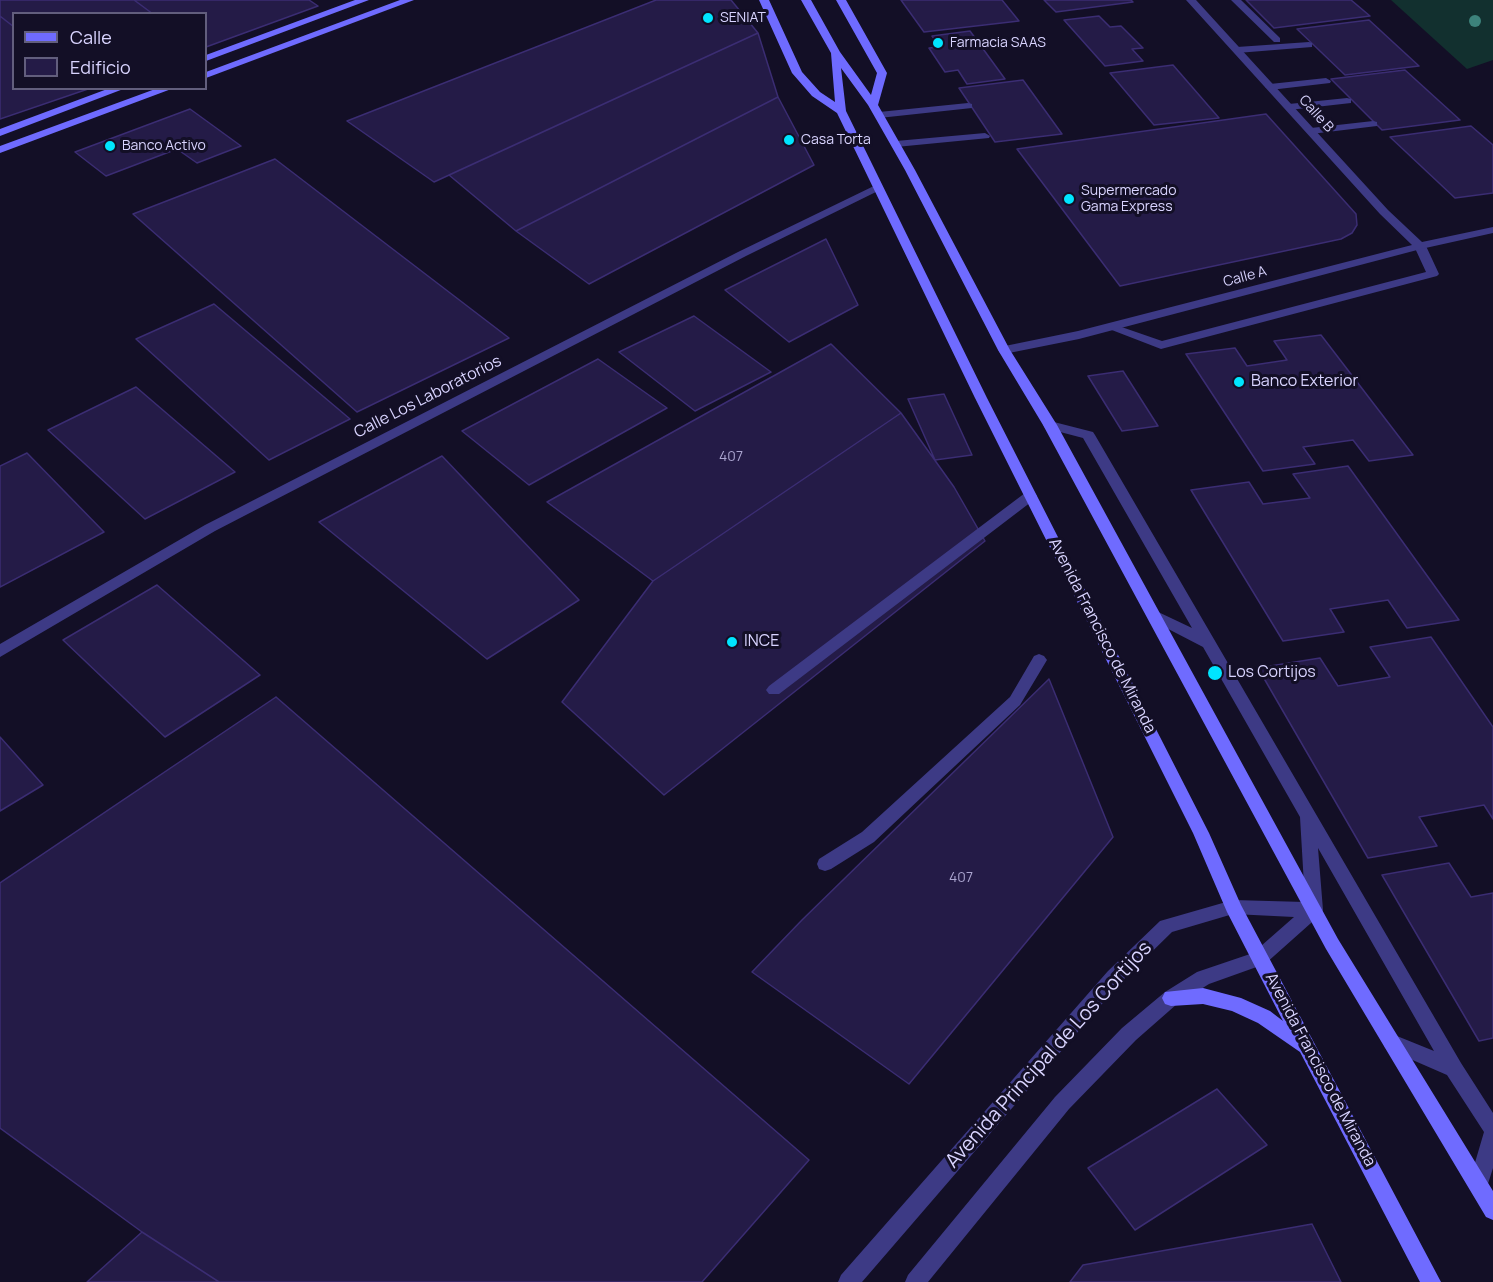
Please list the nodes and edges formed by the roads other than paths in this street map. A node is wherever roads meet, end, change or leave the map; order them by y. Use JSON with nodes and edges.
{"nodes":[{"id":1,"x":364,"y":0,"type":"edge"},
{"id":2,"x":409,"y":0,"type":"edge"},
{"id":3,"x":764,"y":0,"type":"edge"},
{"id":4,"x":806,"y":0,"type":"edge"},
{"id":5,"x":841,"y":0,"type":"edge"},
{"id":6,"x":1191,"y":0,"type":"edge"},
{"id":7,"x":1236,"y":0,"type":"edge"},
{"id":8,"x":1277,"y":40,"type":"dead end"},
{"id":9,"x":1309,"y":45,"type":"dead end"},
{"id":10,"x":1237,"y":50,"type":"junction"},
{"id":11,"x":835,"y":52,"type":"junction"},
{"id":12,"x":207,"y":58,"type":"edge"},
{"id":13,"x":207,"y":75,"type":"edge"},
{"id":14,"x":1326,"y":81,"type":"dead end"},
{"id":15,"x":1270,"y":87,"type":"junction"},
{"id":16,"x":116,"y":90,"type":"edge"},
{"id":17,"x":164,"y":90,"type":"edge"},
{"id":18,"x":1347,"y":101,"type":"dead end"},
{"id":19,"x":968,"y":106,"type":"dead end"},
{"id":20,"x":1289,"y":106,"type":"junction"},
{"id":21,"x":876,"y":110,"type":"junction"},
{"id":22,"x":841,"y":111,"type":"junction"},
{"id":23,"x":1373,"y":124,"type":"dead end"},
{"id":24,"x":1311,"y":131,"type":"junction"},
{"id":25,"x":0,"y":133,"type":"edge"},
{"id":26,"x":985,"y":136,"type":"dead end"},
{"id":27,"x":896,"y":144,"type":"junction"},
{"id":28,"x":0,"y":150,"type":"edge"},
{"id":29,"x":878,"y":187,"type":"junction"},
{"id":30,"x":1493,"y":230,"type":"edge"},
{"id":31,"x":1420,"y":246,"type":"junction"},
{"id":32,"x":1110,"y":327,"type":"junction"},
{"id":33,"x":1004,"y":350,"type":"junction"},
{"id":34,"x":1050,"y":425,"type":"junction"},
{"id":35,"x":1030,"y":496,"type":"junction"},
{"id":36,"x":1154,"y":615,"type":"junction"},
{"id":37,"x":1208,"y":643,"type":"junction"},
{"id":38,"x":0,"y":651,"type":"edge"},
{"id":39,"x":1039,"y":660,"type":"dead end"},
{"id":40,"x":774,"y":690,"type":"dead end"},
{"id":41,"x":1307,"y":815,"type":"junction"},
{"id":42,"x":825,"y":864,"type":"dead end"},
{"id":43,"x":1233,"y":908,"type":"junction"},
{"id":44,"x":1314,"y":910,"type":"junction"},
{"id":45,"x":1259,"y":959,"type":"junction"},
{"id":46,"x":1171,"y":998,"type":"junction"},
{"id":47,"x":1392,"y":1042,"type":"junction"},
{"id":48,"x":1308,"y":1050,"type":"junction"},
{"id":49,"x":1454,"y":1069,"type":"junction"},
{"id":50,"x":1493,"y":1131,"type":"edge"},
{"id":51,"x":1479,"y":1184,"type":"junction"},
{"id":52,"x":1493,"y":1210,"type":"edge"},
{"id":53,"x":848,"y":1282,"type":"edge"},
{"id":54,"x":915,"y":1282,"type":"edge"},
{"id":55,"x":1431,"y":1282,"type":"edge"}],
"edges":[{"from":1,"to":12,"type":"main road"},
{"from":2,"to":13,"type":"main road"},
{"from":3,"to":22,"type":"main road","name":"Avenida Francisco de Miranda"},
{"from":4,"to":11,"type":"main road"},
{"from":5,"to":21,"type":"main road"},
{"from":6,"to":10,"type":"street","name":"Calle B"},
{"from":7,"to":8,"type":"street"},
{"from":9,"to":10,"type":"street"},
{"from":10,"to":15,"type":"street","name":"Calle B"},
{"from":11,"to":21,"type":"main road"},
{"from":11,"to":22,"type":"main road"},
{"from":14,"to":15,"type":"street"},
{"from":15,"to":20,"type":"street","name":"Calle B"},
{"from":16,"to":25,"type":"main road"},
{"from":17,"to":28,"type":"main road"},
{"from":18,"to":20,"type":"street"},
{"from":19,"to":21,"type":"street"},
{"from":20,"to":24,"type":"street","name":"Calle B"},
{"from":21,"to":27,"type":"main road"},
{"from":22,"to":29,"type":"main road","name":"Avenida Francisco de Miranda"},
{"from":23,"to":24,"type":"street"},
{"from":24,"to":31,"type":"street","name":"Calle B"},
{"from":26,"to":27,"type":"street"},
{"from":27,"to":33,"type":"main road"},
{"from":29,"to":35,"type":"main road","name":"Avenida Francisco de Miranda"},
{"from":29,"to":38,"type":"street","name":"Calle Los Laboratorios"},
{"from":30,"to":31,"type":"street","name":"Calle A"},
{"from":31,"to":32,"type":"street","name":"Calle A"},
{"from":31,"to":32,"type":"street"},
{"from":32,"to":33,"type":"street","name":"Calle A"},
{"from":33,"to":34,"type":"main road"},
{"from":34,"to":36,"type":"main road"},
{"from":34,"to":37,"type":"street"},
{"from":35,"to":40,"type":"street"},
{"from":35,"to":43,"type":"main road","name":"Avenida Francisco de Miranda"},
{"from":36,"to":37,"type":"street"},
{"from":36,"to":44,"type":"main road"},
{"from":37,"to":41,"type":"street"},
{"from":39,"to":42,"type":"street"},
{"from":41,"to":44,"type":"street"},
{"from":41,"to":49,"type":"street"},
{"from":43,"to":44,"type":"street","name":"Avenida Principal de Los Cortijos"},
{"from":43,"to":45,"type":"main road","name":"Avenida Francisco de Miranda"},
{"from":43,"to":53,"type":"street","name":"Avenida Principal de Los Cortijos"},
{"from":44,"to":45,"type":"street"},
{"from":44,"to":47,"type":"main road"},
{"from":45,"to":46,"type":"street"},
{"from":45,"to":48,"type":"main road","name":"Avenida Francisco de Miranda"},
{"from":46,"to":48,"type":"main road"},
{"from":46,"to":54,"type":"street"},
{"from":47,"to":49,"type":"street"},
{"from":47,"to":51,"type":"main road"},
{"from":48,"to":55,"type":"main road","name":"Avenida Francisco de Miranda"},
{"from":49,"to":50,"type":"street"},
{"from":50,"to":51,"type":"street"},
{"from":51,"to":52,"type":"main road"}]}
